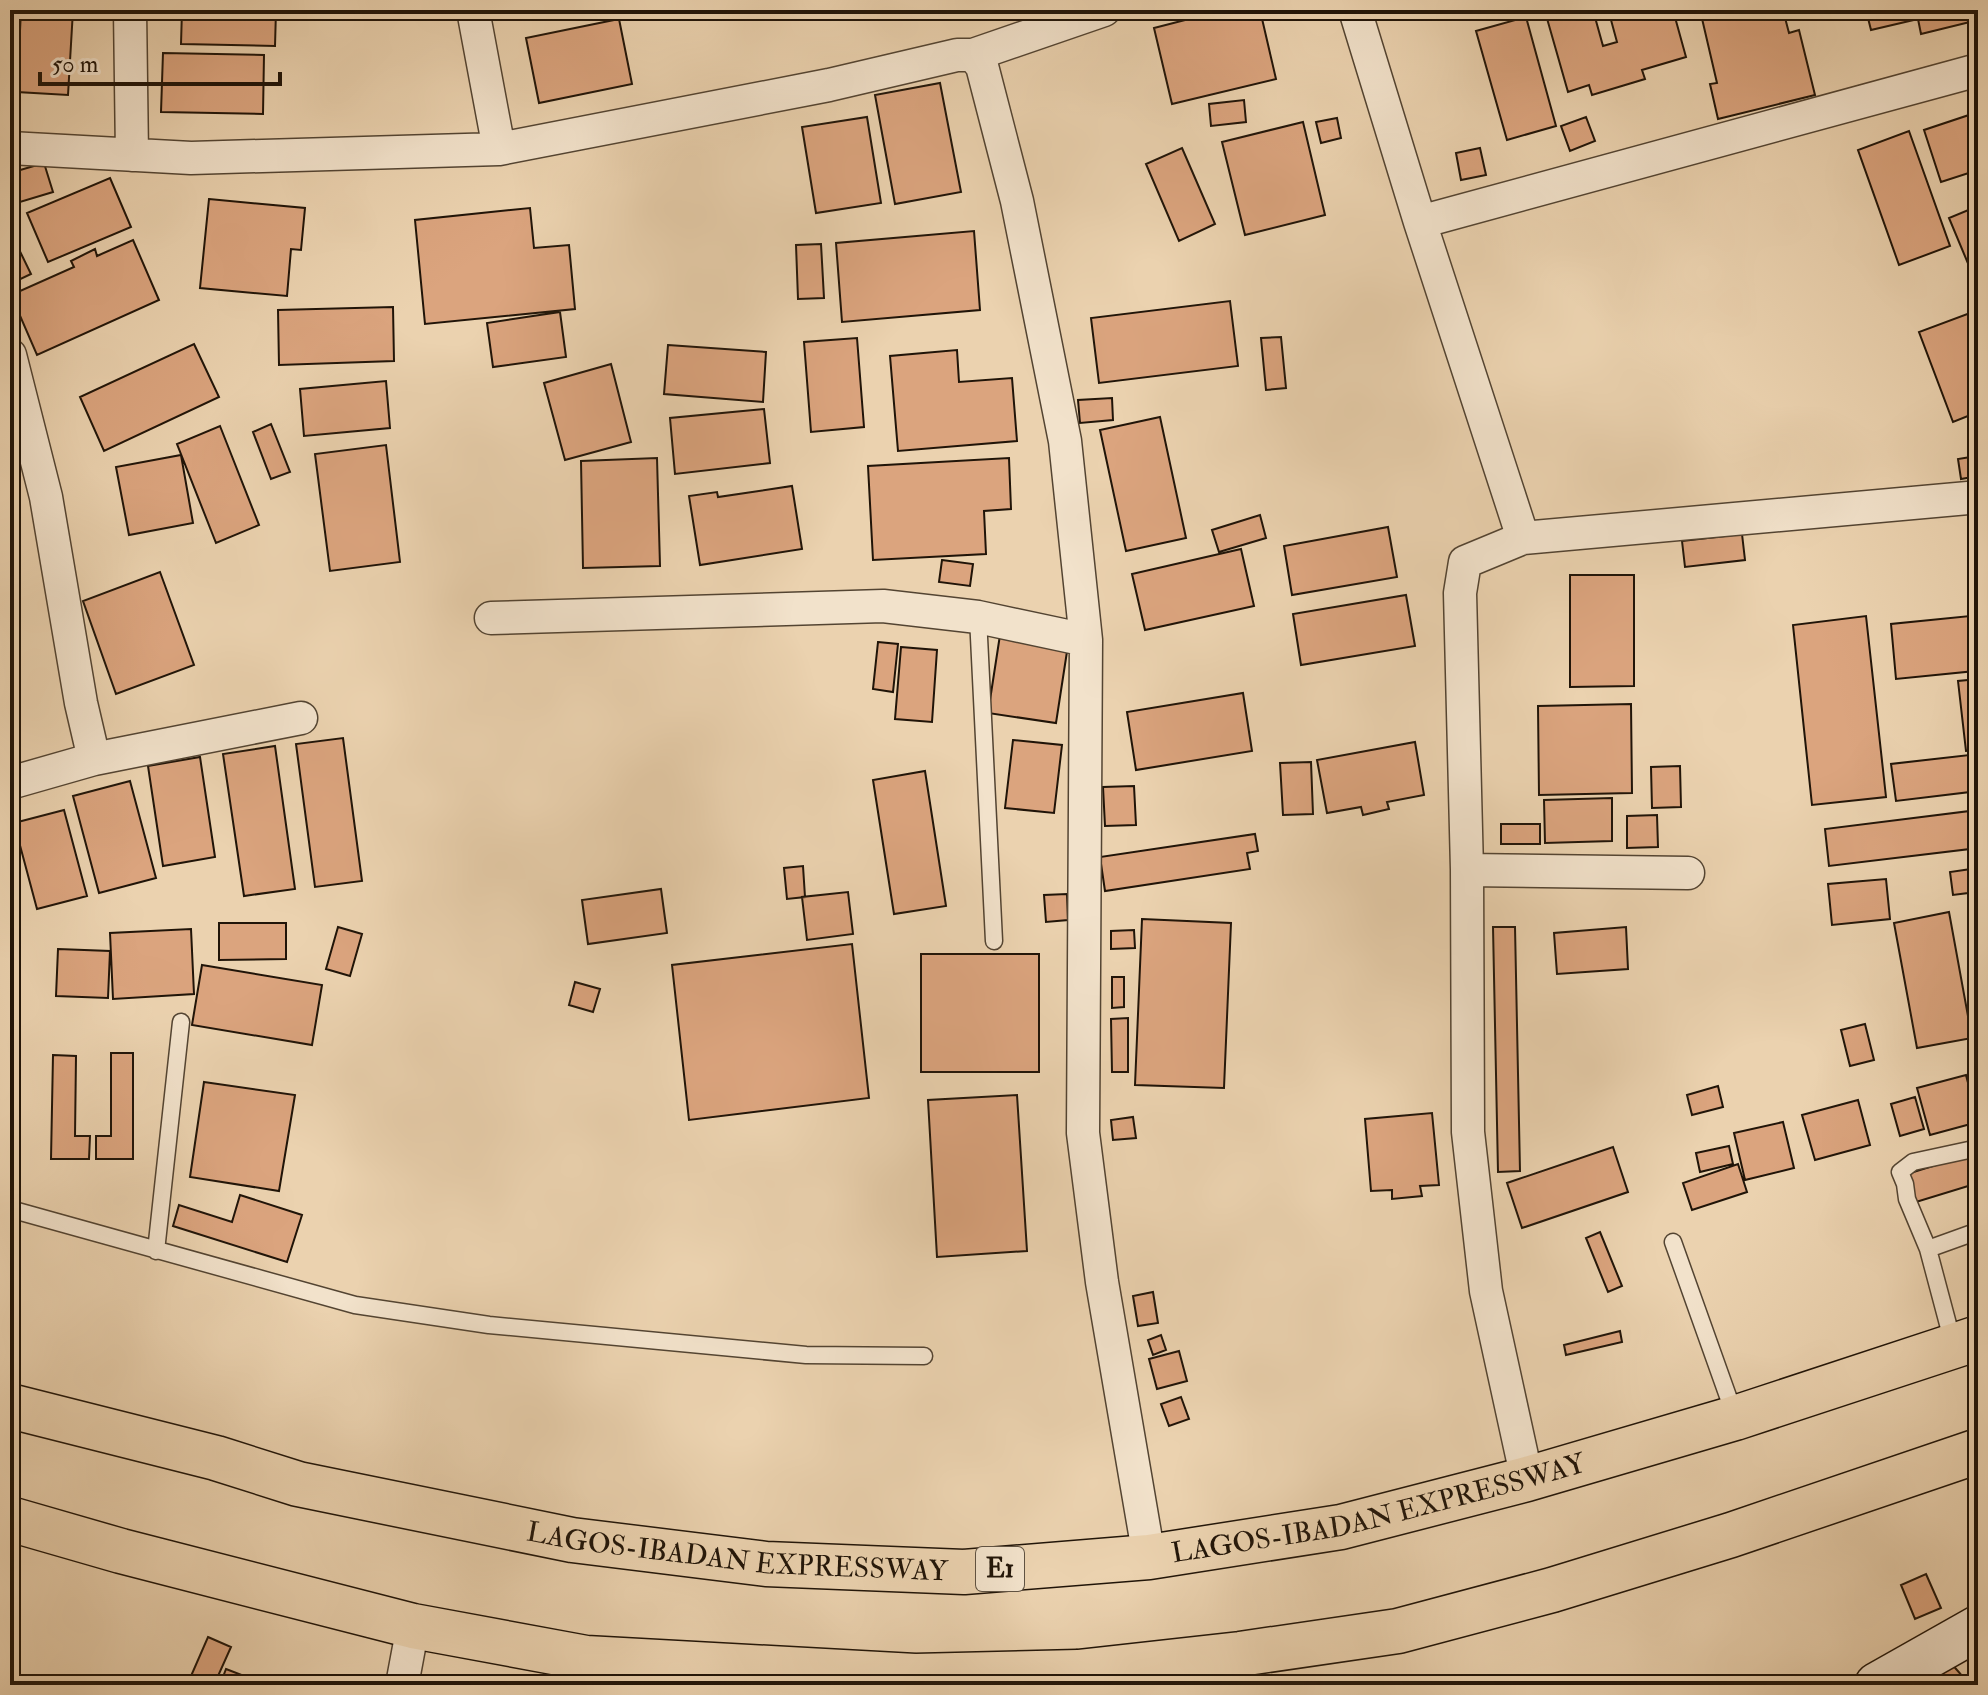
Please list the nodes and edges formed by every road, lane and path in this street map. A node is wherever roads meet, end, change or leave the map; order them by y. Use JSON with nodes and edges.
{"nodes":[{"id":1,"x":130,"y":10,"type":"edge"},
{"id":2,"x":473,"y":10,"type":"edge"},
{"id":3,"x":1104,"y":10,"type":"edge"},
{"id":4,"x":1355,"y":10,"type":"edge"},
{"id":5,"x":973,"y":55,"type":"junction"},
{"id":6,"x":1978,"y":70,"type":"edge"},
{"id":7,"x":10,"y":148,"type":"edge"},
{"id":8,"x":499,"y":149,"type":"junction"},
{"id":9,"x":132,"y":155,"type":"junction"},
{"id":10,"x":1420,"y":222,"type":"junction"},
{"id":11,"x":10,"y":355,"type":"edge"},
{"id":12,"x":1978,"y":499,"type":"edge"},
{"id":13,"x":1523,"y":538,"type":"junction"},
{"id":14,"x":978,"y":617,"type":"junction"},
{"id":15,"x":491,"y":618,"type":"dead end"},
{"id":16,"x":1086,"y":640,"type":"junction"},
{"id":17,"x":301,"y":718,"type":"dead end"},
{"id":18,"x":94,"y":759,"type":"junction"},
{"id":19,"x":10,"y":783,"type":"edge"},
{"id":20,"x":1467,"y":870,"type":"junction"},
{"id":21,"x":1688,"y":873,"type":"dead end"},
{"id":22,"x":994,"y":941,"type":"dead end"},
{"id":23,"x":181,"y":1022,"type":"dead end"},
{"id":24,"x":1978,"y":1148,"type":"edge"},
{"id":25,"x":10,"y":1209,"type":"edge"},
{"id":26,"x":1978,"y":1231,"type":"edge"},
{"id":27,"x":1673,"y":1242,"type":"dead end"},
{"id":28,"x":1928,"y":1249,"type":"junction"},
{"id":29,"x":156,"y":1251,"type":"junction"},
{"id":30,"x":1966,"y":1342,"type":"edge"},
{"id":31,"x":924,"y":1356,"type":"dead end"},
{"id":32,"x":10,"y":1406,"type":"edge"},
{"id":33,"x":1735,"y":1418,"type":"junction"},
{"id":34,"x":1978,"y":1451,"type":"edge"},
{"id":35,"x":1527,"y":1479,"type":"junction"},
{"id":36,"x":10,"y":1519,"type":"edge"},
{"id":37,"x":1149,"y":1557,"type":"junction"},
{"id":38,"x":413,"y":1626,"type":"junction"},
{"id":39,"x":1978,"y":1628,"type":"edge"},
{"id":40,"x":719,"y":1675,"type":"edge"},
{"id":41,"x":402,"y":1685,"type":"edge"},
{"id":42,"x":1877,"y":1685,"type":"edge"}],
"edges":[{"from":1,"to":9,"type":"street"},
{"from":2,"to":8,"type":"street"},
{"from":3,"to":5,"type":"street"},
{"from":4,"to":10,"type":"street"},
{"from":5,"to":8,"type":"street"},
{"from":5,"to":16,"type":"street"},
{"from":6,"to":10,"type":"street"},
{"from":7,"to":9,"type":"street"},
{"from":8,"to":9,"type":"street"},
{"from":10,"to":13,"type":"street"},
{"from":11,"to":18,"type":"street"},
{"from":12,"to":13,"type":"street"},
{"from":13,"to":20,"type":"street"},
{"from":14,"to":15,"type":"street"},
{"from":14,"to":16,"type":"street"},
{"from":14,"to":22,"type":"lane"},
{"from":16,"to":37,"type":"street"},
{"from":17,"to":18,"type":"street"},
{"from":18,"to":19,"type":"street"},
{"from":20,"to":21,"type":"street"},
{"from":20,"to":35,"type":"street"},
{"from":23,"to":29,"type":"lane"},
{"from":24,"to":28,"type":"lane"},
{"from":25,"to":29,"type":"lane"},
{"from":26,"to":28,"type":"lane"},
{"from":27,"to":33,"type":"lane"},
{"from":28,"to":30,"type":"lane"},
{"from":29,"to":31,"type":"lane"},
{"from":30,"to":33,"type":"highway","name":"LAGOS-IBADAN EXPRESSWAY","number":"E1"},
{"from":32,"to":37,"type":"highway","name":"LAGOS-IBADAN EXPRESSWAY","number":"E1"},
{"from":33,"to":35,"type":"highway","name":"LAGOS-IBADAN EXPRESSWAY","number":"E1"},
{"from":34,"to":40,"type":"highway"},
{"from":35,"to":37,"type":"highway","name":"LAGOS-IBADAN EXPRESSWAY","number":"E1"},
{"from":36,"to":38,"type":"highway"},
{"from":38,"to":40,"type":"highway"},
{"from":38,"to":41,"type":"street"},
{"from":39,"to":42,"type":"main road"}]}
